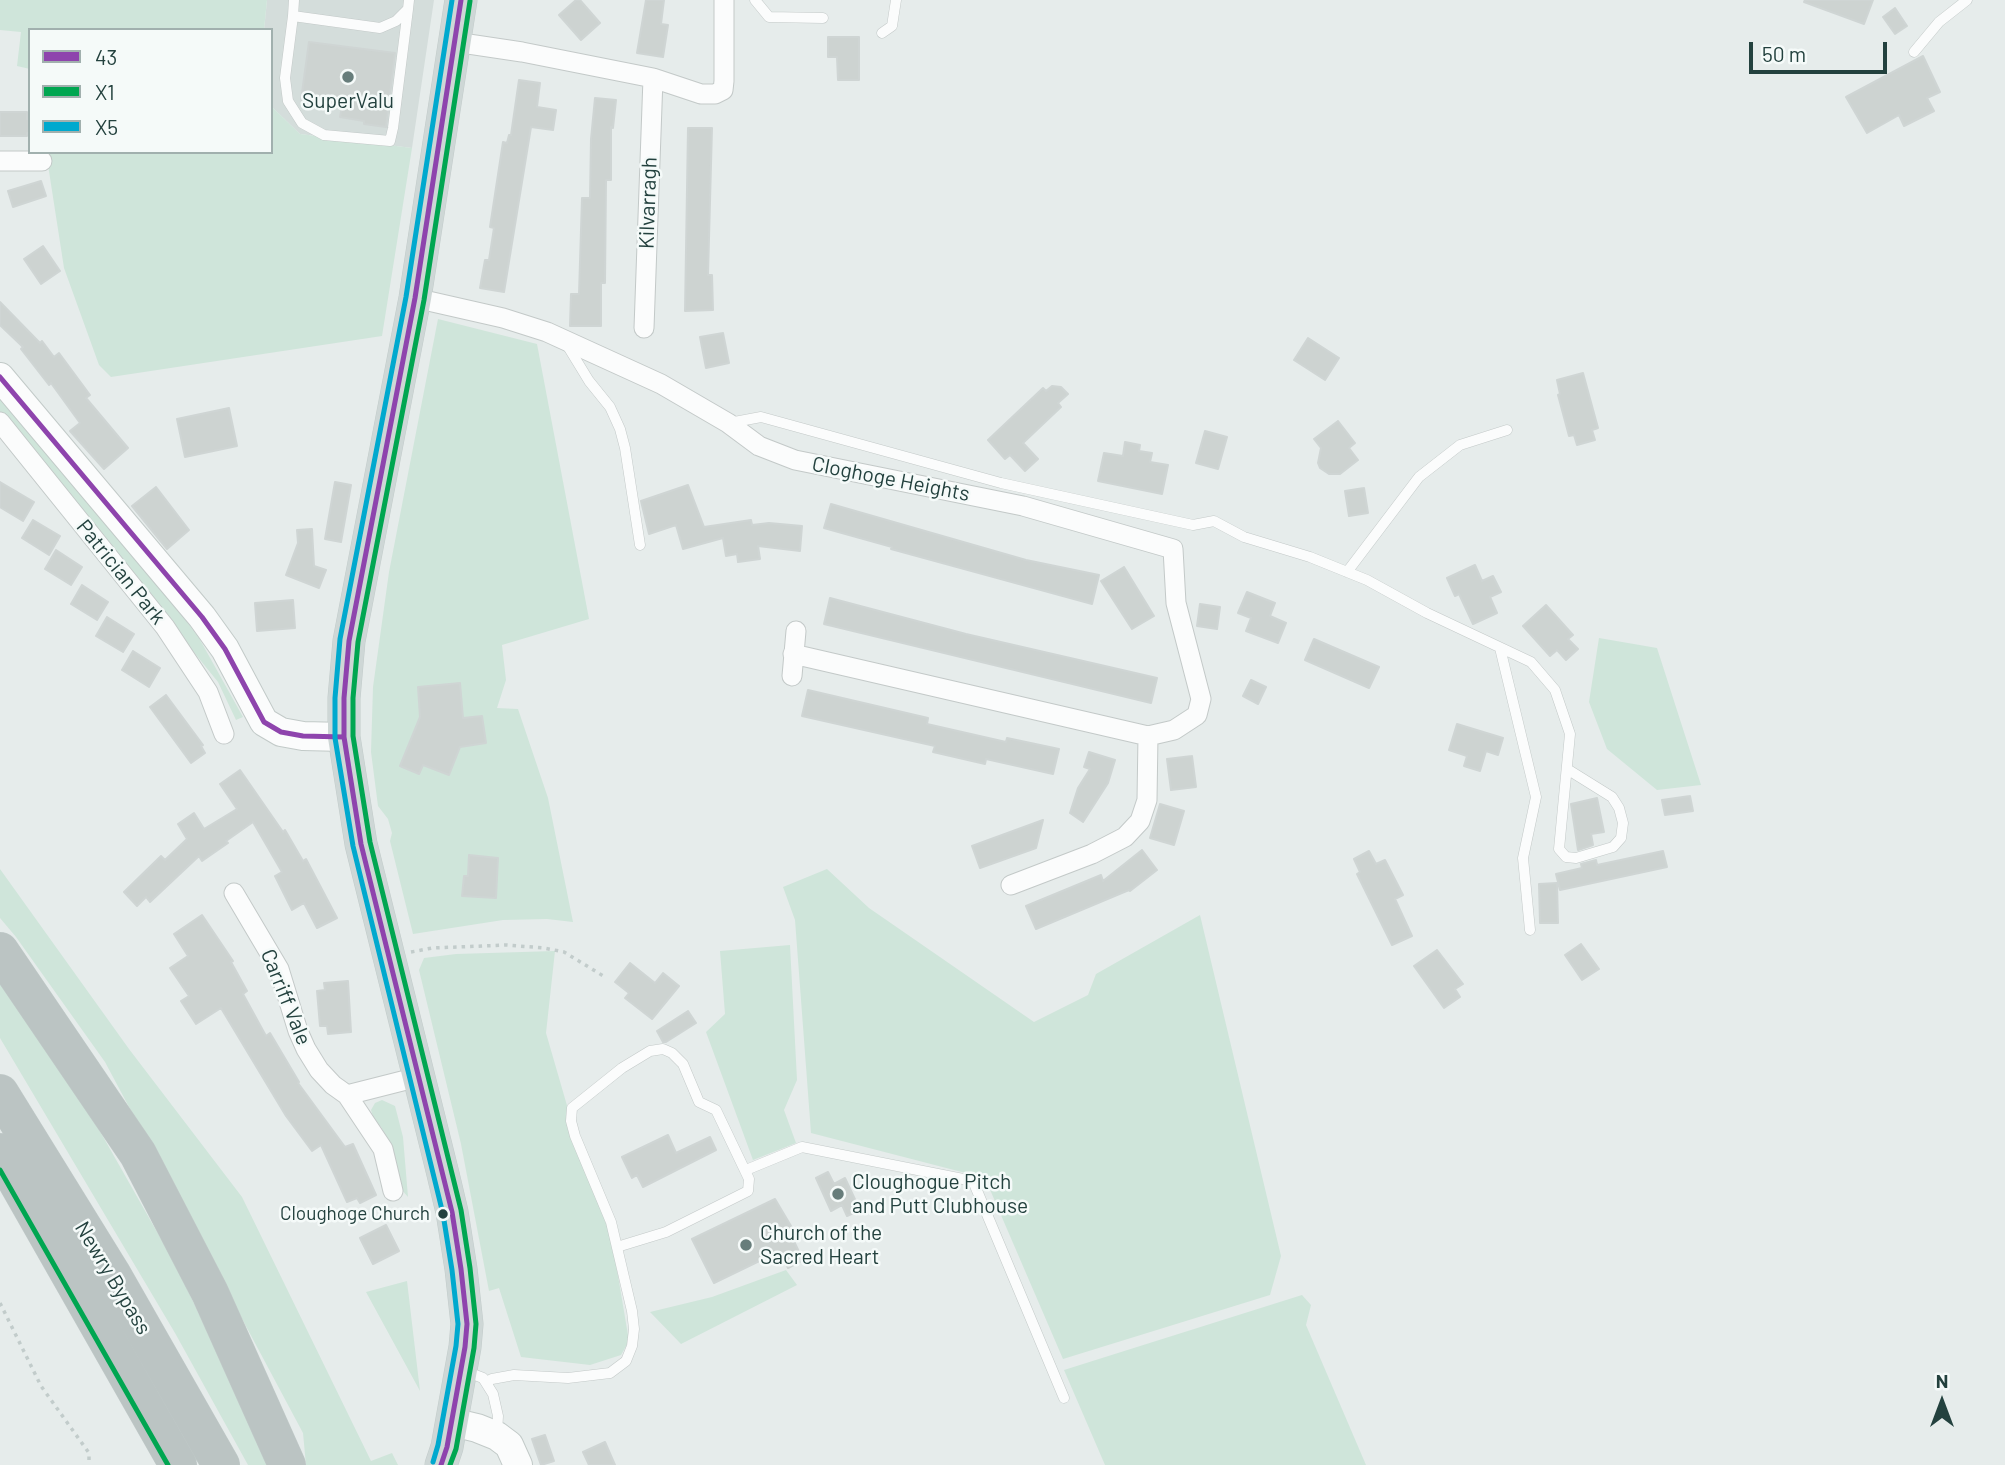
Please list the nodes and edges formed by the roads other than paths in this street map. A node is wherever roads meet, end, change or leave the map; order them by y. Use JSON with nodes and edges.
{"nodes":[{"id":1,"x":294,"y":0,"type":"edge"},
{"id":2,"x":461,"y":0,"type":"edge"},
{"id":3,"x":724,"y":0,"type":"edge"},
{"id":4,"x":755,"y":0,"type":"edge"},
{"id":5,"x":897,"y":0,"type":"edge"},
{"id":6,"x":1966,"y":0,"type":"edge"},
{"id":7,"x":408,"y":4,"type":"edge"},
{"id":8,"x":293,"y":16,"type":"junction"},
{"id":9,"x":823,"y":18,"type":"dead end"},
{"id":10,"x":882,"y":33,"type":"dead end"},
{"id":11,"x":454,"y":42,"type":"junction"},
{"id":12,"x":1914,"y":52,"type":"dead end"},
{"id":13,"x":653,"y":78,"type":"junction"},
{"id":14,"x":0,"y":161,"type":"edge"},
{"id":15,"x":42,"y":161,"type":"dead end"},
{"id":16,"x":415,"y":298,"type":"junction"},
{"id":17,"x":644,"y":328,"type":"dead end"},
{"id":18,"x":563,"y":339,"type":"junction"},
{"id":19,"x":0,"y":377,"type":"edge"},
{"id":20,"x":0,"y":422,"type":"edge"},
{"id":21,"x":728,"y":423,"type":"junction"},
{"id":22,"x":1507,"y":430,"type":"dead end"},
{"id":23,"x":640,"y":545,"type":"dead end"},
{"id":24,"x":1347,"y":572,"type":"junction"},
{"id":25,"x":796,"y":631,"type":"dead end"},
{"id":26,"x":1500,"y":648,"type":"junction"},
{"id":27,"x":793,"y":654,"type":"junction"},
{"id":28,"x":792,"y":676,"type":"dead end"},
{"id":29,"x":224,"y":734,"type":"dead end"},
{"id":30,"x":1148,"y":736,"type":"junction"},
{"id":31,"x":344,"y":737,"type":"junction"},
{"id":32,"x":1567,"y":769,"type":"junction"},
{"id":33,"x":1011,"y":885,"type":"dead end"},
{"id":34,"x":234,"y":893,"type":"dead end"},
{"id":35,"x":1531,"y":930,"type":"dead end"},
{"id":36,"x":0,"y":951,"type":"edge"},
{"id":37,"x":418,"y":1077,"type":"junction"},
{"id":38,"x":0,"y":1093,"type":"edge"},
{"id":39,"x":347,"y":1095,"type":"junction"},
{"id":40,"x":0,"y":1152,"type":"edge"},
{"id":41,"x":746,"y":1170,"type":"junction"},
{"id":42,"x":393,"y":1191,"type":"dead end"},
{"id":43,"x":617,"y":1247,"type":"junction"},
{"id":44,"x":474,"y":1376,"type":"junction"},
{"id":45,"x":1064,"y":1398,"type":"dead end"},
{"id":46,"x":452,"y":1422,"type":"junction"},
{"id":47,"x":497,"y":1436,"type":"junction"},
{"id":48,"x":178,"y":1465,"type":"edge"},
{"id":49,"x":221,"y":1465,"type":"edge"},
{"id":50,"x":287,"y":1465,"type":"edge"},
{"id":51,"x":441,"y":1465,"type":"edge"},
{"id":52,"x":519,"y":1465,"type":"edge"}],
"edges":[{"from":1,"to":8,"type":"lane"},
{"from":2,"to":11,"type":"main road"},
{"from":3,"to":13,"type":"street"},
{"from":4,"to":9,"type":"lane"},
{"from":5,"to":10,"type":"lane"},
{"from":6,"to":12,"type":"lane"},
{"from":7,"to":8,"type":"lane"},
{"from":7,"to":8,"type":"lane"},
{"from":11,"to":13,"type":"street"},
{"from":11,"to":16,"type":"main road"},
{"from":13,"to":17,"type":"street","name":"Kilvarragh"},
{"from":14,"to":15,"type":"street"},
{"from":16,"to":18,"type":"street","name":"Cloghoge Heights"},
{"from":16,"to":31,"type":"main road"},
{"from":18,"to":21,"type":"street","name":"Cloghoge Heights"},
{"from":18,"to":23,"type":"lane"},
{"from":19,"to":31,"type":"street"},
{"from":20,"to":29,"type":"street","name":"Patrician Park"},
{"from":21,"to":24,"type":"lane"},
{"from":21,"to":30,"type":"street","name":"Cloghoge Heights"},
{"from":22,"to":24,"type":"lane"},
{"from":24,"to":26,"type":"lane"},
{"from":25,"to":27,"type":"street"},
{"from":26,"to":32,"type":"lane"},
{"from":26,"to":35,"type":"lane"},
{"from":27,"to":28,"type":"street"},
{"from":27,"to":30,"type":"street"},
{"from":30,"to":33,"type":"street"},
{"from":31,"to":37,"type":"main road"},
{"from":32,"to":32,"type":"lane"},
{"from":34,"to":39,"type":"street","name":"Carriff Vale"},
{"from":36,"to":50,"type":"highway"},
{"from":37,"to":39,"type":"street"},
{"from":37,"to":44,"type":"main road"},
{"from":38,"to":49,"type":"highway","name":"Newry Bypass"},
{"from":39,"to":42,"type":"street","name":"Carriff Vale"},
{"from":40,"to":48,"type":"highway","name":"Newry Bypass"},
{"from":41,"to":43,"type":"lane"},
{"from":41,"to":43,"type":"lane"},
{"from":41,"to":45,"type":"lane"},
{"from":43,"to":44,"type":"lane"},
{"from":44,"to":46,"type":"main road"},
{"from":44,"to":47,"type":"lane"},
{"from":46,"to":47,"type":"street"},
{"from":46,"to":51,"type":"main road"},
{"from":47,"to":52,"type":"street"}]}
